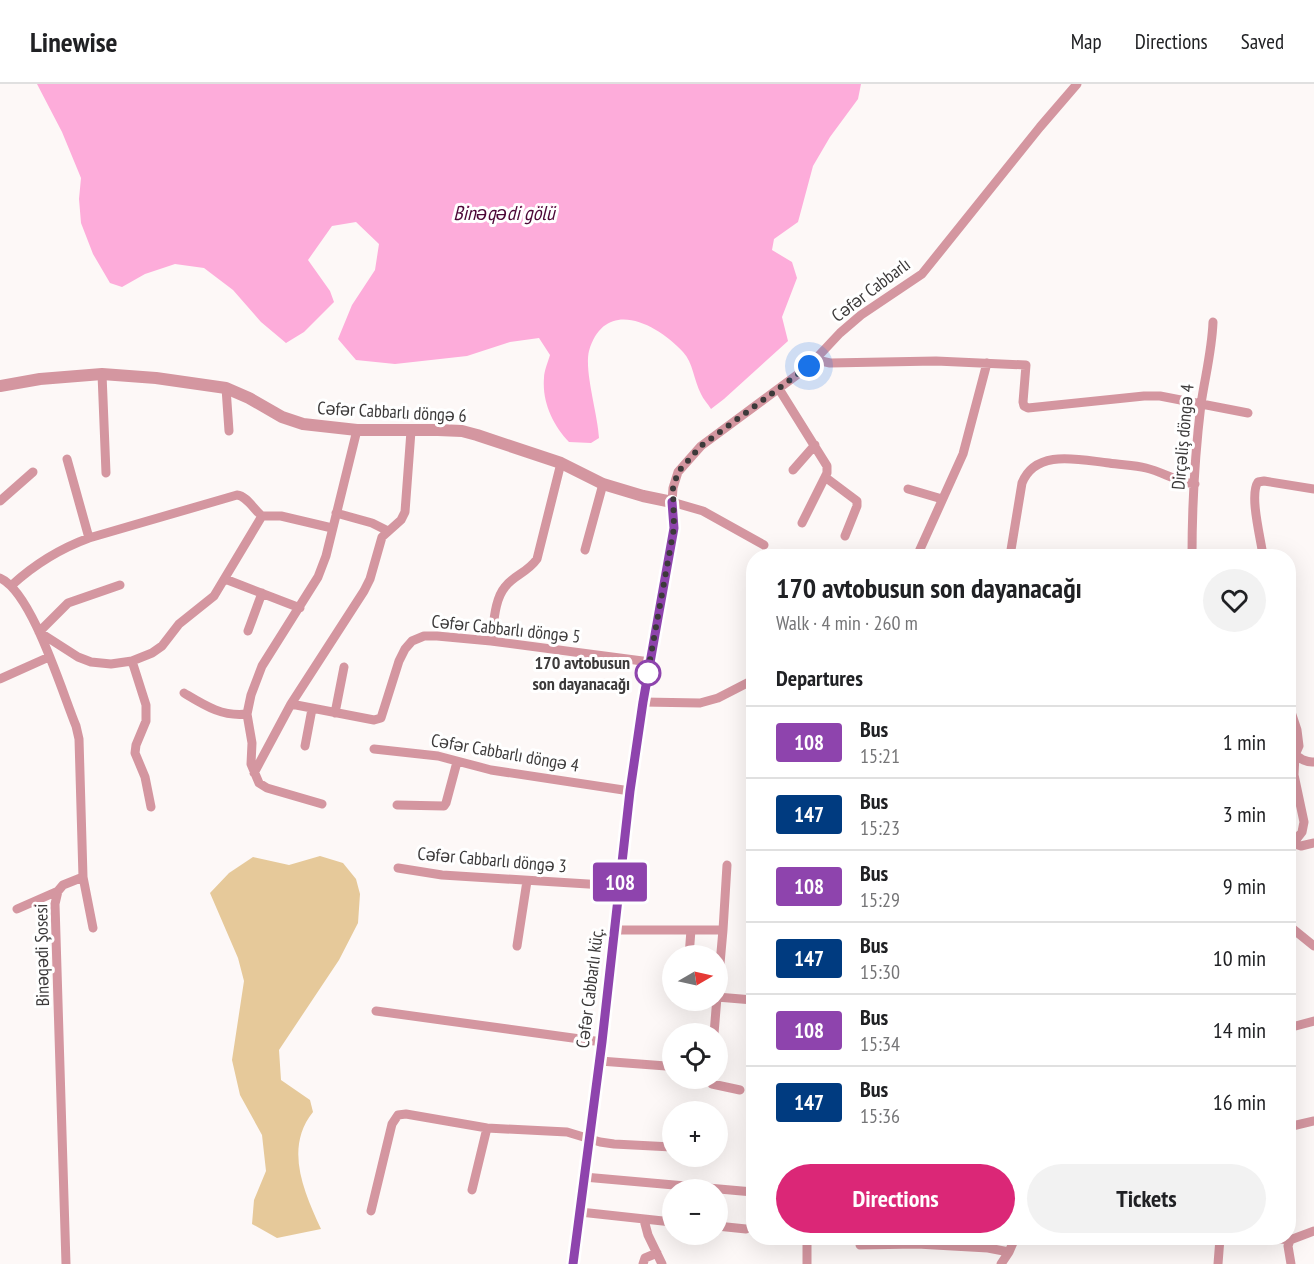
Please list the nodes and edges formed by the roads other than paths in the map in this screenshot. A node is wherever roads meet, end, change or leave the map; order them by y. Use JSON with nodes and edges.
{"nodes":[{"id":1,"x":1077,"y":84,"type":"edge"},
{"id":2,"x":1213,"y":322,"type":"dead end"},
{"id":3,"x":817,"y":360,"type":"junction"},
{"id":4,"x":987,"y":363,"type":"junction"},
{"id":5,"x":102,"y":374,"type":"junction"},
{"id":6,"x":0,"y":386,"type":"edge"},
{"id":7,"x":226,"y":388,"type":"junction"},
{"id":8,"x":779,"y":389,"type":"junction"},
{"id":9,"x":1201,"y":405,"type":"junction"},
{"id":10,"x":1248,"y":412,"type":"dead end"},
{"id":11,"x":357,"y":430,"type":"junction"},
{"id":12,"x":411,"y":430,"type":"junction"},
{"id":13,"x":229,"y":431,"type":"dead end"},
{"id":14,"x":815,"y":445,"type":"junction"},
{"id":15,"x":67,"y":459,"type":"dead end"},
{"id":16,"x":561,"y":464,"type":"junction"},
{"id":17,"x":793,"y":470,"type":"dead end"},
{"id":18,"x":33,"y":472,"type":"dead end"},
{"id":19,"x":106,"y":473,"type":"dead end"},
{"id":20,"x":825,"y":477,"type":"junction"},
{"id":21,"x":603,"y":484,"type":"junction"},
{"id":22,"x":1195,"y":484,"type":"junction"},
{"id":23,"x":908,"y":489,"type":"dead end"},
{"id":24,"x":1314,"y":489,"type":"edge"},
{"id":25,"x":942,"y":499,"type":"junction"},
{"id":26,"x":0,"y":501,"type":"edge"},
{"id":27,"x":672,"y":502,"type":"junction"},
{"id":28,"x":336,"y":513,"type":"junction"},
{"id":29,"x":262,"y":516,"type":"junction"},
{"id":30,"x":802,"y":523,"type":"dead end"},
{"id":31,"x":332,"y":528,"type":"junction"},
{"id":32,"x":388,"y":531,"type":"junction"},
{"id":33,"x":845,"y":536,"type":"dead end"},
{"id":34,"x":89,"y":538,"type":"junction"},
{"id":35,"x":764,"y":545,"type":"dead end"},
{"id":36,"x":920,"y":549,"type":"edge"},
{"id":37,"x":1011,"y":549,"type":"edge"},
{"id":38,"x":1192,"y":549,"type":"edge"},
{"id":39,"x":1262,"y":549,"type":"edge"},
{"id":40,"x":585,"y":550,"type":"dead end"},
{"id":41,"x":0,"y":578,"type":"edge"},
{"id":42,"x":225,"y":579,"type":"junction"},
{"id":43,"x":12,"y":585,"type":"junction"},
{"id":44,"x":120,"y":585,"type":"dead end"},
{"id":45,"x":262,"y":593,"type":"junction"},
{"id":46,"x":300,"y":608,"type":"junction"},
{"id":47,"x":248,"y":631,"type":"dead end"},
{"id":48,"x":39,"y":632,"type":"junction"},
{"id":49,"x":491,"y":641,"type":"junction"},
{"id":50,"x":48,"y":657,"type":"junction"},
{"id":51,"x":132,"y":661,"type":"junction"},
{"id":52,"x":650,"y":662,"type":"junction"},
{"id":53,"x":344,"y":667,"type":"dead end"},
{"id":54,"x":0,"y":679,"type":"edge"},
{"id":55,"x":746,"y":684,"type":"edge"},
{"id":56,"x":184,"y":693,"type":"dead end"},
{"id":57,"x":643,"y":702,"type":"junction"},
{"id":58,"x":291,"y":704,"type":"junction"},
{"id":59,"x":312,"y":708,"type":"junction"},
{"id":60,"x":335,"y":713,"type":"junction"},
{"id":61,"x":247,"y":714,"type":"junction"},
{"id":62,"x":1296,"y":727,"type":"edge"},
{"id":63,"x":305,"y":746,"type":"dead end"},
{"id":64,"x":374,"y":749,"type":"dead end"},
{"id":65,"x":1296,"y":749,"type":"edge"},
{"id":66,"x":1296,"y":755,"type":"edge"},
{"id":67,"x":457,"y":762,"type":"junction"},
{"id":68,"x":1314,"y":762,"type":"edge"},
{"id":69,"x":254,"y":773,"type":"junction"},
{"id":70,"x":1296,"y":784,"type":"edge"},
{"id":71,"x":630,"y":791,"type":"junction"},
{"id":72,"x":322,"y":804,"type":"dead end"},
{"id":73,"x":397,"y":806,"type":"dead end"},
{"id":74,"x":151,"y":807,"type":"dead end"},
{"id":75,"x":1296,"y":841,"type":"edge"},
{"id":76,"x":1314,"y":843,"type":"edge"},
{"id":77,"x":1296,"y":847,"type":"edge"},
{"id":78,"x":727,"y":865,"type":"dead end"},
{"id":79,"x":398,"y":868,"type":"dead end"},
{"id":80,"x":83,"y":878,"type":"junction"},
{"id":81,"x":527,"y":881,"type":"junction"},
{"id":82,"x":620,"y":886,"type":"junction"},
{"id":83,"x":58,"y":891,"type":"junction"},
{"id":84,"x":16,"y":909,"type":"dead end"},
{"id":85,"x":93,"y":928,"type":"dead end"},
{"id":86,"x":615,"y":930,"type":"junction"},
{"id":87,"x":691,"y":930,"type":"junction"},
{"id":88,"x":723,"y":930,"type":"junction"},
{"id":89,"x":1296,"y":931,"type":"edge"},
{"id":90,"x":690,"y":945,"type":"edge"},
{"id":91,"x":722,"y":945,"type":"edge"},
{"id":92,"x":517,"y":946,"type":"dead end"},
{"id":93,"x":1314,"y":946,"type":"edge"},
{"id":94,"x":728,"y":998,"type":"edge"},
{"id":95,"x":746,"y":999,"type":"edge"},
{"id":96,"x":376,"y":1011,"type":"dead end"},
{"id":97,"x":1314,"y":1021,"type":"edge"},
{"id":98,"x":1296,"y":1026,"type":"edge"},
{"id":99,"x":602,"y":1042,"type":"junction"},
{"id":100,"x":600,"y":1061,"type":"junction"},
{"id":101,"x":662,"y":1066,"type":"edge"},
{"id":102,"x":728,"y":1087,"type":"edge"},
{"id":103,"x":740,"y":1089,"type":"dead end"},
{"id":104,"x":1314,"y":1120,"type":"edge"},
{"id":105,"x":1296,"y":1125,"type":"edge"},
{"id":106,"x":487,"y":1128,"type":"junction"},
{"id":107,"x":590,"y":1138,"type":"junction"},
{"id":108,"x":662,"y":1146,"type":"edge"},
{"id":109,"x":584,"y":1177,"type":"junction"},
{"id":110,"x":472,"y":1190,"type":"dead end"},
{"id":111,"x":746,"y":1191,"type":"edge"},
{"id":112,"x":371,"y":1211,"type":"dead end"},
{"id":113,"x":580,"y":1212,"type":"junction"},
{"id":114,"x":644,"y":1220,"type":"junction"},
{"id":115,"x":662,"y":1221,"type":"edge"},
{"id":116,"x":728,"y":1227,"type":"edge"},
{"id":117,"x":746,"y":1229,"type":"dead end"},
{"id":118,"x":1314,"y":1231,"type":"edge"},
{"id":119,"x":1296,"y":1238,"type":"edge"},
{"id":120,"x":807,"y":1245,"type":"edge"},
{"id":121,"x":961,"y":1245,"type":"edge"},
{"id":122,"x":1012,"y":1245,"type":"edge"},
{"id":123,"x":1219,"y":1245,"type":"edge"},
{"id":124,"x":1288,"y":1245,"type":"edge"},
{"id":125,"x":1009,"y":1252,"type":"junction"},
{"id":126,"x":657,"y":1253,"type":"junction"},
{"id":127,"x":66,"y":1264,"type":"edge"},
{"id":128,"x":573,"y":1264,"type":"edge"},
{"id":129,"x":643,"y":1264,"type":"edge"},
{"id":130,"x":662,"y":1264,"type":"edge"},
{"id":131,"x":807,"y":1264,"type":"edge"},
{"id":132,"x":1001,"y":1264,"type":"edge"},
{"id":133,"x":1218,"y":1264,"type":"edge"},
{"id":134,"x":1291,"y":1264,"type":"edge"}],
"edges":[{"from":1,"to":3,"type":"street","name":"Cəfər Cabbarlı"},
{"from":2,"to":9,"type":"street","name":"Dirçəliş döngə 4"},
{"from":3,"to":4,"type":"street"},
{"from":3,"to":8,"type":"street","name":"Cəfər Cabbarlı"},
{"from":4,"to":9,"type":"street"},
{"from":4,"to":25,"type":"street"},
{"from":5,"to":6,"type":"street","name":"Cəfər Cabbarlı döngə 6"},
{"from":5,"to":7,"type":"street","name":"Cəfər Cabbarlı döngə 6"},
{"from":5,"to":19,"type":"street"},
{"from":7,"to":11,"type":"street","name":"Cəfər Cabbarlı döngə 6"},
{"from":7,"to":13,"type":"street"},
{"from":8,"to":14,"type":"street"},
{"from":8,"to":27,"type":"street","name":"Cəfər Cabbarlı"},
{"from":9,"to":10,"type":"street"},
{"from":9,"to":22,"type":"street","name":"Dirçəliş döngə 4"},
{"from":11,"to":12,"type":"street","name":"Cəfər Cabbarlı döngə 6"},
{"from":11,"to":28,"type":"street"},
{"from":12,"to":16,"type":"street","name":"Cəfər Cabbarlı döngə 6"},
{"from":12,"to":32,"type":"street"},
{"from":14,"to":17,"type":"street"},
{"from":14,"to":20,"type":"street"},
{"from":15,"to":34,"type":"street"},
{"from":16,"to":21,"type":"street","name":"Cəfər Cabbarlı döngə 6"},
{"from":16,"to":49,"type":"street"},
{"from":18,"to":26,"type":"street"},
{"from":20,"to":30,"type":"street"},
{"from":20,"to":33,"type":"street"},
{"from":21,"to":27,"type":"street","name":"Cəfər Cabbarlı döngə 6"},
{"from":21,"to":40,"type":"street"},
{"from":22,"to":37,"type":"street"},
{"from":22,"to":38,"type":"street","name":"Dirçəliş döngə 4"},
{"from":23,"to":25,"type":"street"},
{"from":24,"to":39,"type":"street"},
{"from":25,"to":36,"type":"street"},
{"from":27,"to":35,"type":"street"},
{"from":27,"to":52,"type":"street","name":"Cəfər Cabbarlı küç."},
{"from":28,"to":31,"type":"street"},
{"from":28,"to":32,"type":"street"},
{"from":29,"to":31,"type":"street"},
{"from":29,"to":34,"type":"street"},
{"from":29,"to":42,"type":"street"},
{"from":31,"to":46,"type":"street"},
{"from":32,"to":58,"type":"street"},
{"from":34,"to":43,"type":"street"},
{"from":41,"to":43,"type":"street"},
{"from":42,"to":45,"type":"street"},
{"from":42,"to":51,"type":"street"},
{"from":43,"to":48,"type":"street"},
{"from":44,"to":48,"type":"street"},
{"from":45,"to":46,"type":"street"},
{"from":45,"to":47,"type":"street"},
{"from":46,"to":61,"type":"street"},
{"from":48,"to":50,"type":"street"},
{"from":48,"to":51,"type":"street"},
{"from":49,"to":52,"type":"street","name":"Cəfər Cabbarlı döngə 5"},
{"from":49,"to":60,"type":"street","name":"Cəfər Cabbarlı döngə 5"},
{"from":50,"to":54,"type":"street"},
{"from":50,"to":80,"type":"street"},
{"from":51,"to":74,"type":"street"},
{"from":52,"to":57,"type":"street","name":"Cəfər Cabbarlı küç."},
{"from":53,"to":60,"type":"street"},
{"from":55,"to":57,"type":"street"},
{"from":56,"to":61,"type":"street"},
{"from":57,"to":71,"type":"street","name":"Cəfər Cabbarlı küç."},
{"from":58,"to":59,"type":"street","name":"Cəfər Cabbarlı döngə 5"},
{"from":58,"to":69,"type":"street"},
{"from":59,"to":60,"type":"street","name":"Cəfər Cabbarlı döngə 5"},
{"from":59,"to":63,"type":"street"},
{"from":61,"to":69,"type":"street"},
{"from":62,"to":65,"type":"street"},
{"from":64,"to":67,"type":"street","name":"Cəfər Cabbarlı döngə 4"},
{"from":66,"to":68,"type":"street"},
{"from":67,"to":71,"type":"street","name":"Cəfər Cabbarlı döngə 4"},
{"from":67,"to":73,"type":"street"},
{"from":69,"to":72,"type":"street"},
{"from":70,"to":75,"type":"street"},
{"from":71,"to":82,"type":"street","name":"Cəfər Cabbarlı küç."},
{"from":76,"to":77,"type":"street"},
{"from":78,"to":88,"type":"street"},
{"from":79,"to":81,"type":"street","name":"Cəfər Cabbarlı döngə 3"},
{"from":80,"to":83,"type":"street","name":"Binəqədi Şosesi"},
{"from":80,"to":85,"type":"street"},
{"from":81,"to":82,"type":"street","name":"Cəfər Cabbarlı döngə 3"},
{"from":81,"to":92,"type":"street"},
{"from":82,"to":86,"type":"street","name":"Cəfər Cabbarlı küç."},
{"from":83,"to":84,"type":"street"},
{"from":83,"to":127,"type":"street","name":"Binəqədi Şosesi"},
{"from":86,"to":87,"type":"street"},
{"from":86,"to":99,"type":"street","name":"Cəfər Cabbarlı küç."},
{"from":87,"to":88,"type":"street"},
{"from":87,"to":90,"type":"street"},
{"from":88,"to":91,"type":"street"},
{"from":89,"to":93,"type":"street"},
{"from":94,"to":95,"type":"street"},
{"from":96,"to":99,"type":"street"},
{"from":97,"to":98,"type":"street"},
{"from":99,"to":100,"type":"street","name":"Cəfər Cabbarlı küç."},
{"from":100,"to":101,"type":"street"},
{"from":100,"to":107,"type":"street","name":"Cəfər Cabbarlı küç."},
{"from":102,"to":103,"type":"street"},
{"from":104,"to":105,"type":"street"},
{"from":106,"to":107,"type":"street"},
{"from":106,"to":110,"type":"street"},
{"from":106,"to":112,"type":"street"},
{"from":107,"to":108,"type":"street"},
{"from":107,"to":109,"type":"street","name":"Cəfər Cabbarlı küç."},
{"from":109,"to":111,"type":"street"},
{"from":109,"to":113,"type":"street","name":"Cəfər Cabbarlı küç."},
{"from":113,"to":114,"type":"street"},
{"from":113,"to":128,"type":"street","name":"Cəfər Cabbarlı küç."},
{"from":114,"to":115,"type":"street"},
{"from":114,"to":126,"type":"street"},
{"from":116,"to":117,"type":"street"},
{"from":118,"to":119,"type":"street"},
{"from":120,"to":131,"type":"street"},
{"from":121,"to":125,"type":"street"},
{"from":122,"to":125,"type":"street"},
{"from":123,"to":133,"type":"street"},
{"from":124,"to":134,"type":"street"},
{"from":125,"to":132,"type":"street"},
{"from":126,"to":129,"type":"street"},
{"from":126,"to":130,"type":"street"}]}
